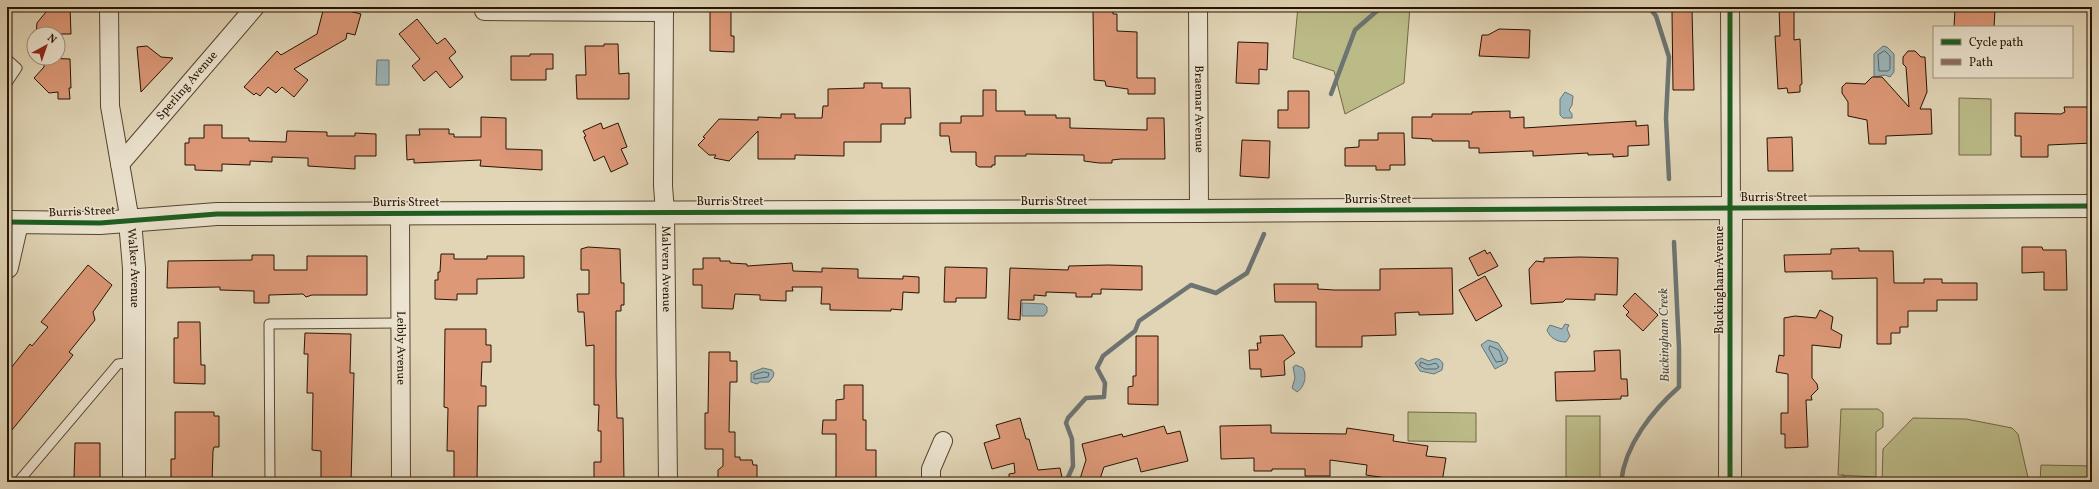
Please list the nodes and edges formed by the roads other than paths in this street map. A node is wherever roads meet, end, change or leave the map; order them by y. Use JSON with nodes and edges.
{"nodes":[{"id":1,"x":109,"y":7,"type":"edge"},
{"id":2,"x":255,"y":7,"type":"edge"},
{"id":3,"x":1198,"y":7,"type":"edge"},
{"id":4,"x":1730,"y":7,"type":"edge"},
{"id":5,"x":664,"y":10,"type":"edge"},
{"id":6,"x":484,"y":11,"type":"dead end"},
{"id":7,"x":7,"y":59,"type":"edge"},
{"id":8,"x":7,"y":83,"type":"edge"},
{"id":9,"x":120,"y":164,"type":"junction"},
{"id":10,"x":2092,"y":206,"type":"edge"},
{"id":11,"x":1731,"y":208,"type":"junction"},
{"id":12,"x":1199,"y":211,"type":"junction"},
{"id":13,"x":665,"y":212,"type":"junction"},
{"id":14,"x":400,"y":213,"type":"junction"},
{"id":15,"x":130,"y":221,"type":"junction"},
{"id":16,"x":12,"y":223,"type":"edge"},
{"id":17,"x":7,"y":267,"type":"edge"},
{"id":18,"x":400,"y":323,"type":"junction"},
{"id":19,"x":133,"y":362,"type":"junction"},
{"id":20,"x":944,"y":441,"type":"dead end"},
{"id":21,"x":18,"y":482,"type":"edge"},
{"id":22,"x":134,"y":482,"type":"edge"},
{"id":23,"x":270,"y":482,"type":"edge"},
{"id":24,"x":401,"y":482,"type":"edge"},
{"id":25,"x":668,"y":482,"type":"edge"},
{"id":26,"x":931,"y":482,"type":"edge"},
{"id":27,"x":1730,"y":482,"type":"edge"}],
"edges":[{"from":1,"to":9,"type":"street","name":"Walker Avenue"},
{"from":2,"to":9,"type":"street","name":"Sperling Avenue"},
{"from":3,"to":12,"type":"street","name":"Braemar Avenue"},
{"from":4,"to":11,"type":"street","name":"Buckingham Avenue"},
{"from":5,"to":6,"type":"street"},
{"from":5,"to":13,"type":"street","name":"Malvern Avenue"},
{"from":7,"to":8,"type":"lane"},
{"from":9,"to":15,"type":"street","name":"Walker Avenue"},
{"from":10,"to":11,"type":"street","name":"Burris Street"},
{"from":11,"to":12,"type":"street","name":"Burris Street"},
{"from":11,"to":27,"type":"street","name":"Buckingham Avenue"},
{"from":12,"to":13,"type":"street","name":"Burris Street"},
{"from":13,"to":14,"type":"street","name":"Burris Street"},
{"from":13,"to":25,"type":"street","name":"Malvern Avenue"},
{"from":14,"to":15,"type":"street","name":"Burris Street"},
{"from":14,"to":18,"type":"street","name":"Leibly Avenue"},
{"from":15,"to":16,"type":"street","name":"Burris Street"},
{"from":15,"to":19,"type":"street","name":"Walker Avenue"},
{"from":16,"to":17,"type":"street"},
{"from":18,"to":23,"type":"lane"},
{"from":18,"to":24,"type":"street","name":"Leibly Avenue"},
{"from":19,"to":21,"type":"lane"},
{"from":19,"to":22,"type":"street","name":"Walker Avenue"},
{"from":20,"to":26,"type":"street"}]}
